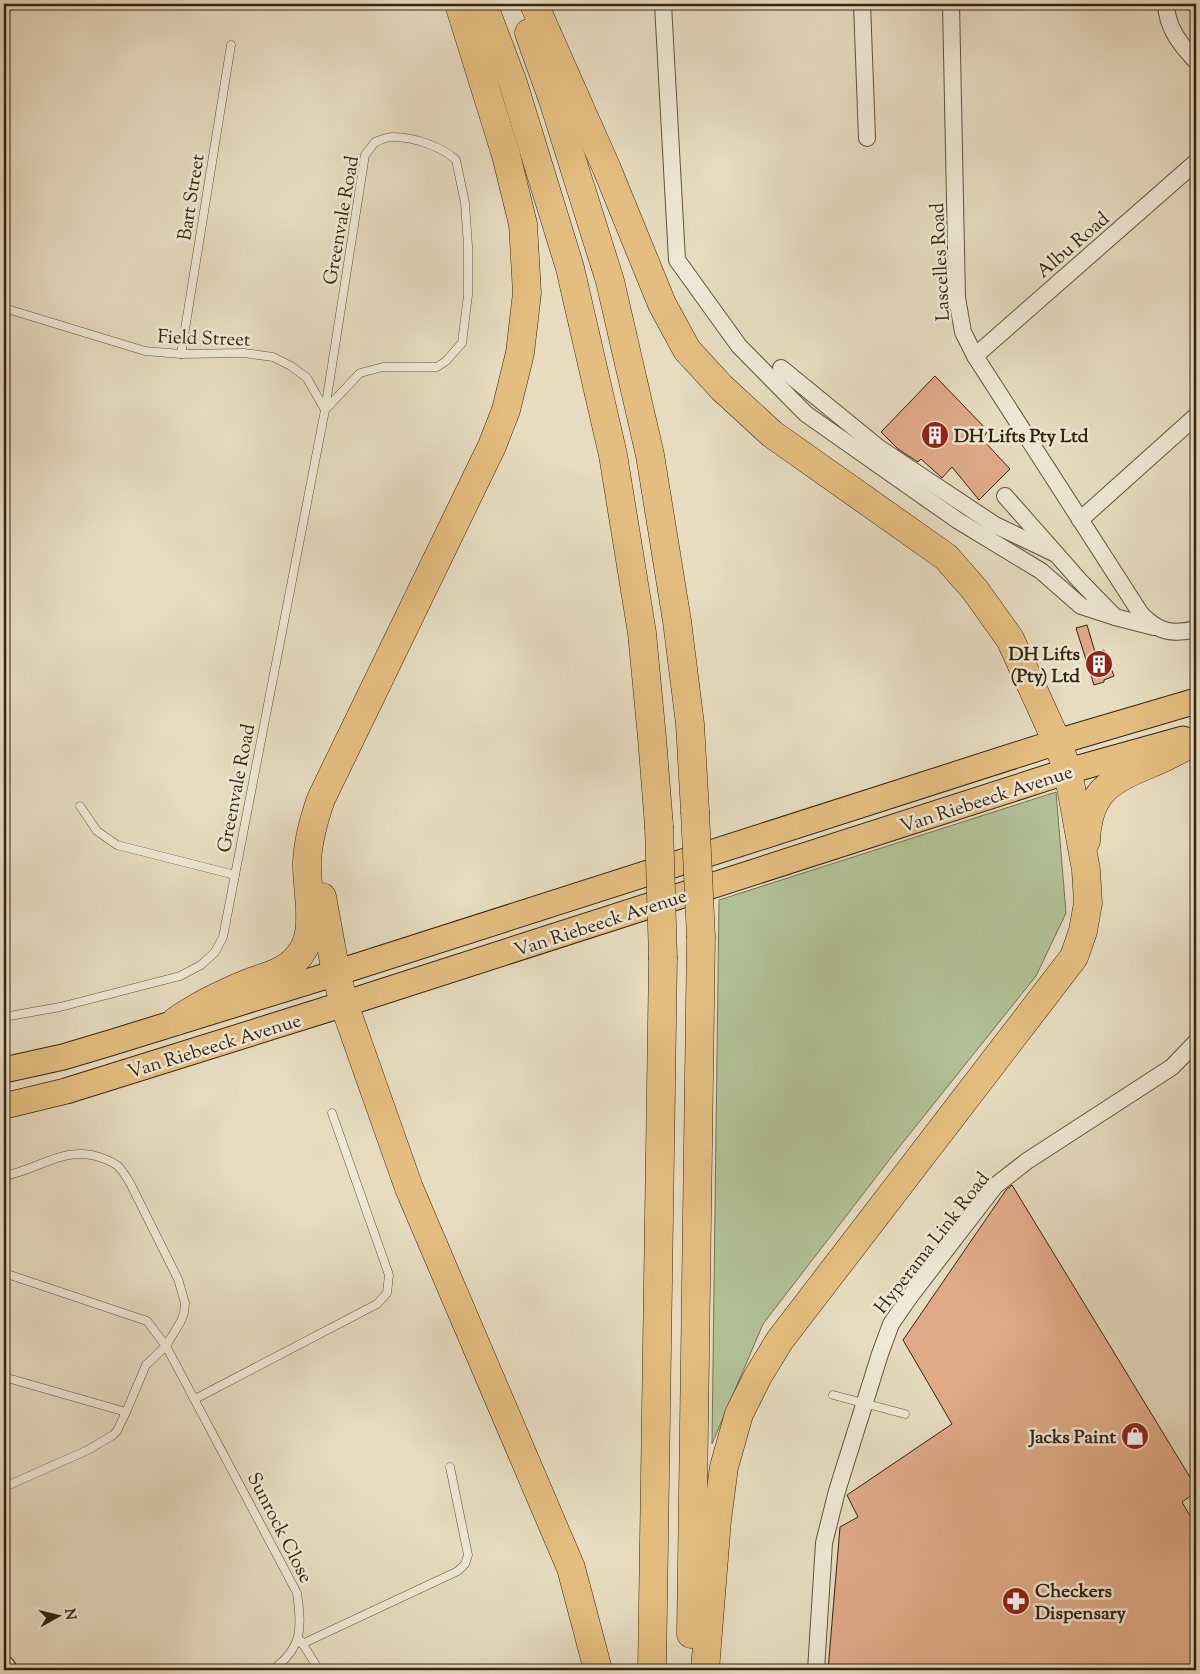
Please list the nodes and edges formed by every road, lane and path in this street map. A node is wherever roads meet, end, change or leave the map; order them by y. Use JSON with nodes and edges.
{"nodes":[{"id":1,"x":459,"y":4,"type":"edge"},
{"id":2,"x":483,"y":4,"type":"edge"},
{"id":3,"x":518,"y":4,"type":"edge"},
{"id":4,"x":534,"y":4,"type":"edge"},
{"id":5,"x":663,"y":4,"type":"edge"},
{"id":6,"x":862,"y":4,"type":"edge"},
{"id":7,"x":951,"y":4,"type":"edge"},
{"id":8,"x":1166,"y":4,"type":"edge"},
{"id":9,"x":231,"y":45,"type":"dead end"},
{"id":10,"x":1196,"y":61,"type":"edge"},
{"id":11,"x":867,"y":138,"type":"dead end"},
{"id":12,"x":1196,"y":162,"type":"edge"},
{"id":13,"x":4,"y":308,"type":"edge"},
{"id":14,"x":181,"y":354,"type":"junction"},
{"id":15,"x":975,"y":356,"type":"junction"},
{"id":16,"x":781,"y":368,"type":"dead end"},
{"id":17,"x":325,"y":410,"type":"junction"},
{"id":18,"x":1196,"y":416,"type":"edge"},
{"id":19,"x":1005,"y":496,"type":"dead end"},
{"id":20,"x":1080,"y":520,"type":"junction"},
{"id":21,"x":1056,"y":554,"type":"junction"},
{"id":22,"x":1115,"y":617,"type":"junction"},
{"id":23,"x":1156,"y":628,"type":"junction"},
{"id":24,"x":1196,"y":630,"type":"edge"},
{"id":25,"x":1196,"y":701,"type":"edge"},
{"id":26,"x":1196,"y":736,"type":"edge"},
{"id":27,"x":1196,"y":741,"type":"edge"},
{"id":28,"x":1057,"y":742,"type":"junction"},
{"id":29,"x":1068,"y":771,"type":"junction"},
{"id":30,"x":80,"y":806,"type":"dead end"},
{"id":31,"x":315,"y":817,"type":"junction"},
{"id":32,"x":1086,"y":870,"type":"junction"},
{"id":33,"x":235,"y":875,"type":"junction"},
{"id":34,"x":336,"y":973,"type":"junction"},
{"id":35,"x":344,"y":1004,"type":"junction"},
{"id":36,"x":4,"y":1017,"type":"edge"},
{"id":37,"x":176,"y":1021,"type":"junction"},
{"id":38,"x":1196,"y":1042,"type":"edge"},
{"id":39,"x":1196,"y":1051,"type":"edge"},
{"id":40,"x":1196,"y":1060,"type":"edge"},
{"id":41,"x":1172,"y":1067,"type":"junction"},
{"id":42,"x":4,"y":1070,"type":"edge"},
{"id":43,"x":4,"y":1106,"type":"edge"},
{"id":44,"x":332,"y":1113,"type":"dead end"},
{"id":45,"x":4,"y":1176,"type":"edge"},
{"id":46,"x":4,"y":1273,"type":"edge"},
{"id":47,"x":166,"y":1346,"type":"junction"},
{"id":48,"x":4,"y":1377,"type":"edge"},
{"id":49,"x":833,"y":1395,"type":"dead end"},
{"id":50,"x":195,"y":1398,"type":"junction"},
{"id":51,"x":864,"y":1404,"type":"junction"},
{"id":52,"x":126,"y":1412,"type":"junction"},
{"id":53,"x":905,"y":1414,"type":"dead end"},
{"id":54,"x":450,"y":1467,"type":"dead end"},
{"id":55,"x":4,"y":1485,"type":"edge"},
{"id":56,"x":301,"y":1641,"type":"junction"},
{"id":57,"x":4,"y":1667,"type":"edge"},
{"id":58,"x":6,"y":1670,"type":"edge"},
{"id":59,"x":272,"y":1670,"type":"edge"},
{"id":60,"x":319,"y":1670,"type":"edge"},
{"id":61,"x":598,"y":1670,"type":"edge"},
{"id":62,"x":652,"y":1670,"type":"edge"},
{"id":63,"x":690,"y":1670,"type":"edge"},
{"id":64,"x":704,"y":1670,"type":"edge"},
{"id":65,"x":816,"y":1670,"type":"edge"}],
"edges":[{"from":1,"to":31,"type":"highway"},
{"from":2,"to":62,"type":"highway","bridge":true},
{"from":3,"to":63,"type":"highway","bridge":true},
{"from":4,"to":28,"type":"highway"},
{"from":5,"to":22,"type":"street"},
{"from":6,"to":11,"type":"street"},
{"from":7,"to":15,"type":"street","name":"Lascelles Road"},
{"from":8,"to":10,"type":"street"},
{"from":9,"to":14,"type":"lane","name":"Bart Street"},
{"from":12,"to":15,"type":"street","name":"Albu Road"},
{"from":13,"to":14,"type":"lane","name":"Field Street"},
{"from":14,"to":17,"type":"lane","name":"Field Street"},
{"from":15,"to":20,"type":"street","name":"Lascelles Road"},
{"from":16,"to":21,"type":"street"},
{"from":17,"to":17,"type":"lane","name":"Greenvale Road"},
{"from":17,"to":33,"type":"lane","name":"Greenvale Road"},
{"from":18,"to":20,"type":"street"},
{"from":19,"to":21,"type":"street"},
{"from":20,"to":23,"type":"street","name":"Lascelles Road"},
{"from":21,"to":22,"type":"street"},
{"from":22,"to":23,"type":"street"},
{"from":23,"to":24,"type":"street"},
{"from":25,"to":28,"type":"main road","name":"Van Riebeeck Avenue"},
{"from":26,"to":29,"type":"main road","name":"Van Riebeeck Avenue"},
{"from":27,"to":32,"type":"highway"},
{"from":28,"to":29,"type":"highway"},
{"from":28,"to":34,"type":"main road","name":"Van Riebeeck Avenue"},
{"from":29,"to":32,"type":"highway"},
{"from":29,"to":35,"type":"main road","name":"Van Riebeeck Avenue"},
{"from":30,"to":33,"type":"lane"},
{"from":31,"to":34,"type":"highway"},
{"from":31,"to":37,"type":"highway"},
{"from":32,"to":64,"type":"highway"},
{"from":33,"to":36,"type":"lane","name":"Greenvale Road"},
{"from":34,"to":35,"type":"highway"},
{"from":34,"to":37,"type":"main road","name":"Van Riebeeck Avenue"},
{"from":35,"to":43,"type":"main road","name":"Van Riebeeck Avenue"},
{"from":35,"to":61,"type":"highway"},
{"from":37,"to":42,"type":"main road","name":"Van Riebeeck Avenue"},
{"from":38,"to":39,"type":"street"},
{"from":38,"to":41,"type":"street","name":"Hyperama Link Road"},
{"from":40,"to":41,"type":"street","name":"Hyperama Link Road"},
{"from":41,"to":51,"type":"street","name":"Hyperama Link Road"},
{"from":44,"to":50,"type":"lane"},
{"from":45,"to":47,"type":"lane"},
{"from":46,"to":47,"type":"lane","name":"Sunrock Close"},
{"from":47,"to":50,"type":"lane","name":"Sunrock Close"},
{"from":47,"to":52,"type":"lane"},
{"from":48,"to":52,"type":"lane"},
{"from":49,"to":51,"type":"lane"},
{"from":50,"to":56,"type":"lane","name":"Sunrock Close"},
{"from":51,"to":53,"type":"lane"},
{"from":51,"to":65,"type":"street","name":"Hyperama Link Road"},
{"from":52,"to":55,"type":"lane"},
{"from":54,"to":56,"type":"lane"},
{"from":56,"to":59,"type":"lane"},
{"from":56,"to":60,"type":"lane"},
{"from":57,"to":58,"type":"main road"}]}
